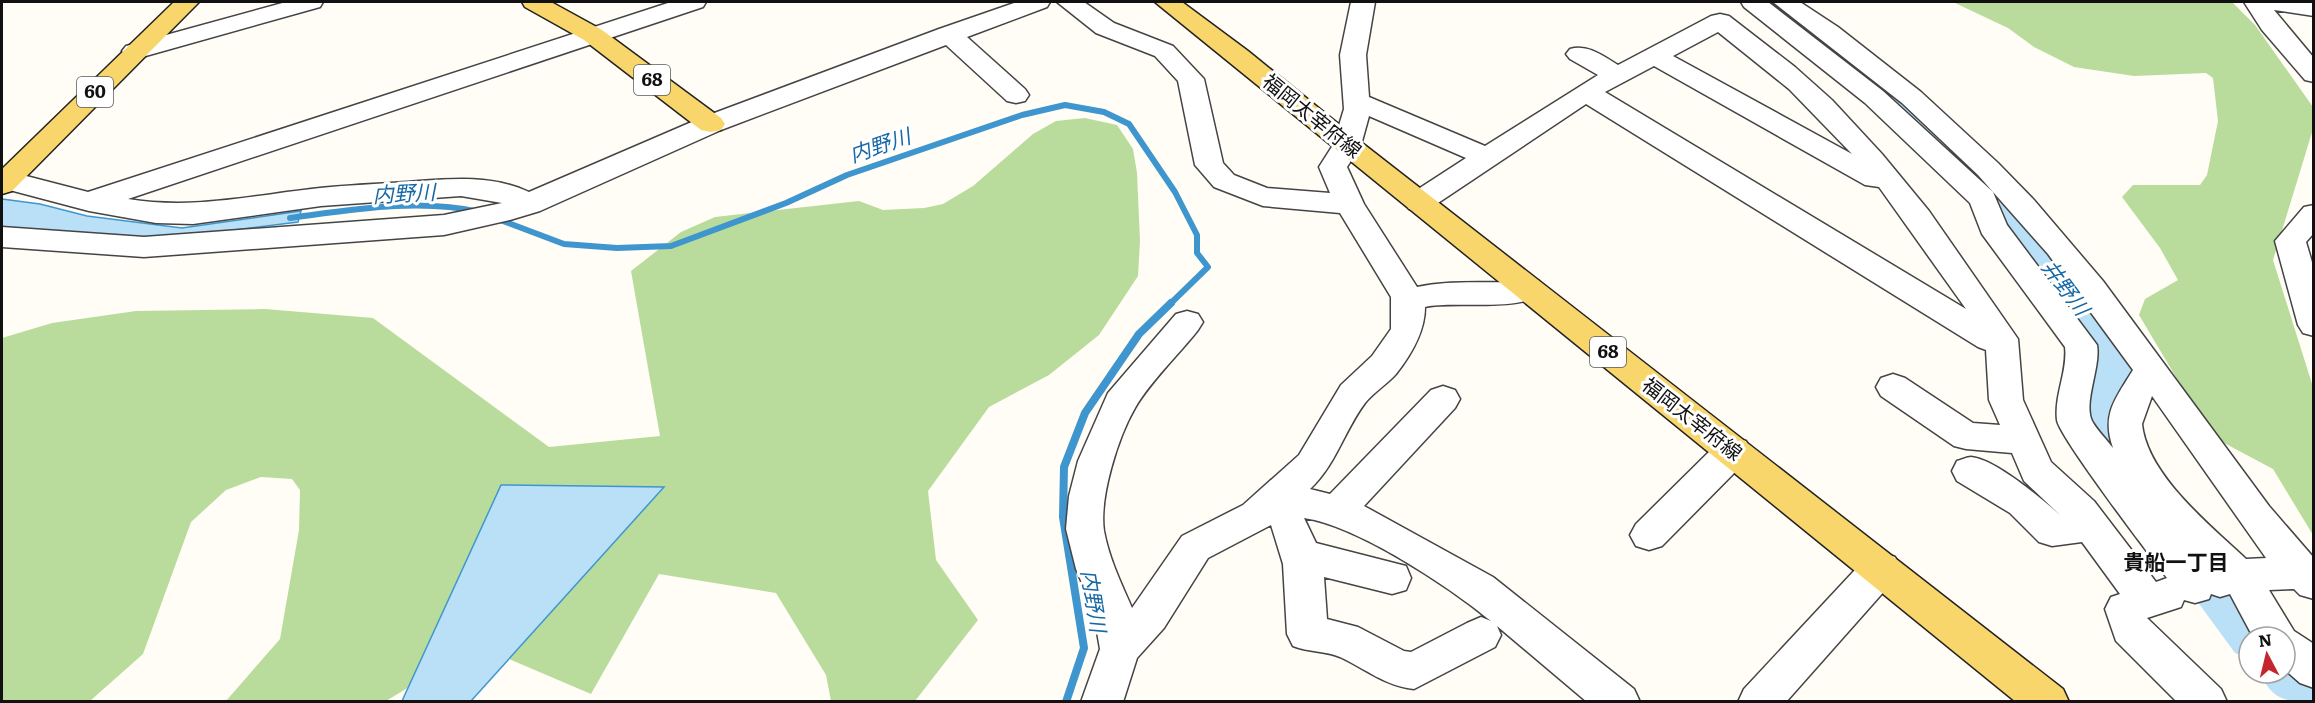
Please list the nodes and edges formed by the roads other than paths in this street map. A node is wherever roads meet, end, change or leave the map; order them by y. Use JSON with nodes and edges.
{"nodes":[{"id":1,"x":187,"y":2,"type":"edge"},
{"id":2,"x":311,"y":2,"type":"edge"},
{"id":3,"x":534,"y":2,"type":"edge"},
{"id":4,"x":560,"y":2,"type":"edge"},
{"id":5,"x":694,"y":2,"type":"edge"},
{"id":6,"x":1038,"y":2,"type":"edge"},
{"id":7,"x":1069,"y":2,"type":"edge"},
{"id":8,"x":1167,"y":2,"type":"edge"},
{"id":9,"x":1363,"y":2,"type":"edge"},
{"id":10,"x":1753,"y":2,"type":"edge"},
{"id":11,"x":1785,"y":2,"type":"edge"},
{"id":12,"x":2256,"y":2,"type":"edge"},
{"id":13,"x":2268,"y":2,"type":"edge"},
{"id":14,"x":2313,"y":9,"type":"edge"},
{"id":15,"x":632,"y":10,"type":"edge"},
{"id":16,"x":600,"y":33,"type":"junction"},
{"id":17,"x":948,"y":34,"type":"junction"},
{"id":18,"x":135,"y":51,"type":"junction"},
{"id":19,"x":1579,"y":54,"type":"dead end"},
{"id":20,"x":1654,"y":56,"type":"junction"},
{"id":21,"x":2313,"y":74,"type":"edge"},
{"id":22,"x":1618,"y":75,"type":"junction"},
{"id":23,"x":1586,"y":92,"type":"junction"},
{"id":24,"x":1016,"y":95,"type":"dead end"},
{"id":25,"x":1356,"y":101,"type":"junction"},
{"id":26,"x":711,"y":124,"type":"junction"},
{"id":27,"x":1347,"y":145,"type":"junction"},
{"id":28,"x":1487,"y":157,"type":"junction"},
{"id":29,"x":4,"y":183,"type":"edge"},
{"id":30,"x":1896,"y":191,"type":"junction"},
{"id":31,"x":89,"y":202,"type":"junction"},
{"id":32,"x":1419,"y":202,"type":"junction"},
{"id":33,"x":1349,"y":204,"type":"junction"},
{"id":34,"x":520,"y":207,"type":"junction"},
{"id":35,"x":2313,"y":214,"type":"edge"},
{"id":36,"x":2,"y":237,"type":"edge"},
{"id":37,"x":1528,"y":289,"type":"junction"},
{"id":38,"x":1408,"y":300,"type":"junction"},
{"id":39,"x":1186,"y":322,"type":"dead end"},
{"id":40,"x":2313,"y":325,"type":"edge"},
{"id":41,"x":2002,"y":339,"type":"junction"},
{"id":42,"x":2150,"y":370,"type":"junction"},
{"id":43,"x":1893,"y":387,"type":"dead end"},
{"id":44,"x":1443,"y":399,"type":"dead end"},
{"id":45,"x":2024,"y":441,"type":"junction"},
{"id":46,"x":1733,"y":451,"type":"junction"},
{"id":47,"x":1970,"y":471,"type":"dead end"},
{"id":48,"x":1275,"y":500,"type":"junction"},
{"id":49,"x":1337,"y":510,"type":"junction"},
{"id":50,"x":2092,"y":526,"type":"junction"},
{"id":51,"x":1648,"y":534,"type":"dead end"},
{"id":52,"x":1300,"y":555,"type":"junction"},
{"id":53,"x":1881,"y":568,"type":"junction"},
{"id":54,"x":2238,"y":576,"type":"junction"},
{"id":55,"x":1392,"y":578,"type":"dead end"},
{"id":56,"x":2307,"y":578,"type":"edge"},
{"id":57,"x":2194,"y":587,"type":"junction"},
{"id":58,"x":2147,"y":600,"type":"junction"},
{"id":59,"x":2268,"y":625,"type":"edge"},
{"id":60,"x":1481,"y":635,"type":"dead end"},
{"id":61,"x":1120,"y":649,"type":"junction"},
{"id":62,"x":2297,"y":656,"type":"edge"},
{"id":63,"x":2313,"y":670,"type":"edge"},
{"id":64,"x":1102,"y":702,"type":"edge"},
{"id":65,"x":1618,"y":702,"type":"edge"},
{"id":66,"x":1759,"y":702,"type":"edge"},
{"id":67,"x":2048,"y":702,"type":"edge"},
{"id":68,"x":2206,"y":702,"type":"edge"}],
"edges":[{"from":1,"to":18,"type":"main road","number":"60"},
{"from":2,"to":18,"type":"street"},
{"from":3,"to":16,"type":"main road","number":"68"},
{"from":4,"to":16,"type":"main road","number":"68"},
{"from":5,"to":15,"type":"street"},
{"from":6,"to":17,"type":"street"},
{"from":7,"to":33,"type":"street"},
{"from":8,"to":27,"type":"main road","name":"福岡太宰府線","number":"68"},
{"from":9,"to":25,"type":"street"},
{"from":10,"to":57,"type":"street"},
{"from":11,"to":42,"type":"street"},
{"from":12,"to":21,"type":"street"},
{"from":13,"to":14,"type":"street"},
{"from":15,"to":16,"type":"street"},
{"from":16,"to":26,"type":"main road","number":"68"},
{"from":16,"to":31,"type":"street"},
{"from":17,"to":24,"type":"street"},
{"from":17,"to":26,"type":"street"},
{"from":18,"to":29,"type":"main road","number":"60"},
{"from":19,"to":22,"type":"street"},
{"from":20,"to":22,"type":"street"},
{"from":20,"to":30,"type":"street"},
{"from":20,"to":30,"type":"street"},
{"from":22,"to":23,"type":"street"},
{"from":23,"to":28,"type":"street"},
{"from":23,"to":41,"type":"street"},
{"from":25,"to":27,"type":"street"},
{"from":25,"to":28,"type":"street"},
{"from":26,"to":34,"type":"street"},
{"from":27,"to":32,"type":"main road","name":"福岡太宰府線","number":"68"},
{"from":27,"to":33,"type":"street"},
{"from":28,"to":32,"type":"street"},
{"from":29,"to":31,"type":"street"},
{"from":30,"to":41,"type":"street"},
{"from":31,"to":34,"type":"street"},
{"from":32,"to":37,"type":"main road","name":"福岡太宰府線","number":"68"},
{"from":33,"to":38,"type":"street"},
{"from":34,"to":36,"type":"street"},
{"from":35,"to":40,"type":"street"},
{"from":37,"to":38,"type":"street"},
{"from":37,"to":46,"type":"main road","name":"福岡太宰府線","number":"68"},
{"from":38,"to":48,"type":"street"},
{"from":39,"to":61,"type":"street"},
{"from":41,"to":45,"type":"street"},
{"from":42,"to":54,"type":"street"},
{"from":42,"to":56,"type":"street"},
{"from":43,"to":45,"type":"street"},
{"from":44,"to":49,"type":"street"},
{"from":45,"to":50,"type":"street"},
{"from":46,"to":51,"type":"street"},
{"from":46,"to":53,"type":"main road","name":"福岡太宰府線","number":"68"},
{"from":47,"to":50,"type":"street"},
{"from":48,"to":49,"type":"street"},
{"from":48,"to":52,"type":"street"},
{"from":48,"to":61,"type":"street"},
{"from":49,"to":65,"type":"street"},
{"from":50,"to":58,"type":"street"},
{"from":52,"to":55,"type":"street"},
{"from":52,"to":60,"type":"street"},
{"from":53,"to":66,"type":"street"},
{"from":53,"to":67,"type":"main road","name":"福岡太宰府線","number":"68"},
{"from":54,"to":56,"type":"street"},
{"from":54,"to":57,"type":"street"},
{"from":54,"to":59,"type":"street"},
{"from":57,"to":58,"type":"street"},
{"from":58,"to":68,"type":"street"},
{"from":61,"to":64,"type":"street"},
{"from":62,"to":63,"type":"street"}]}
